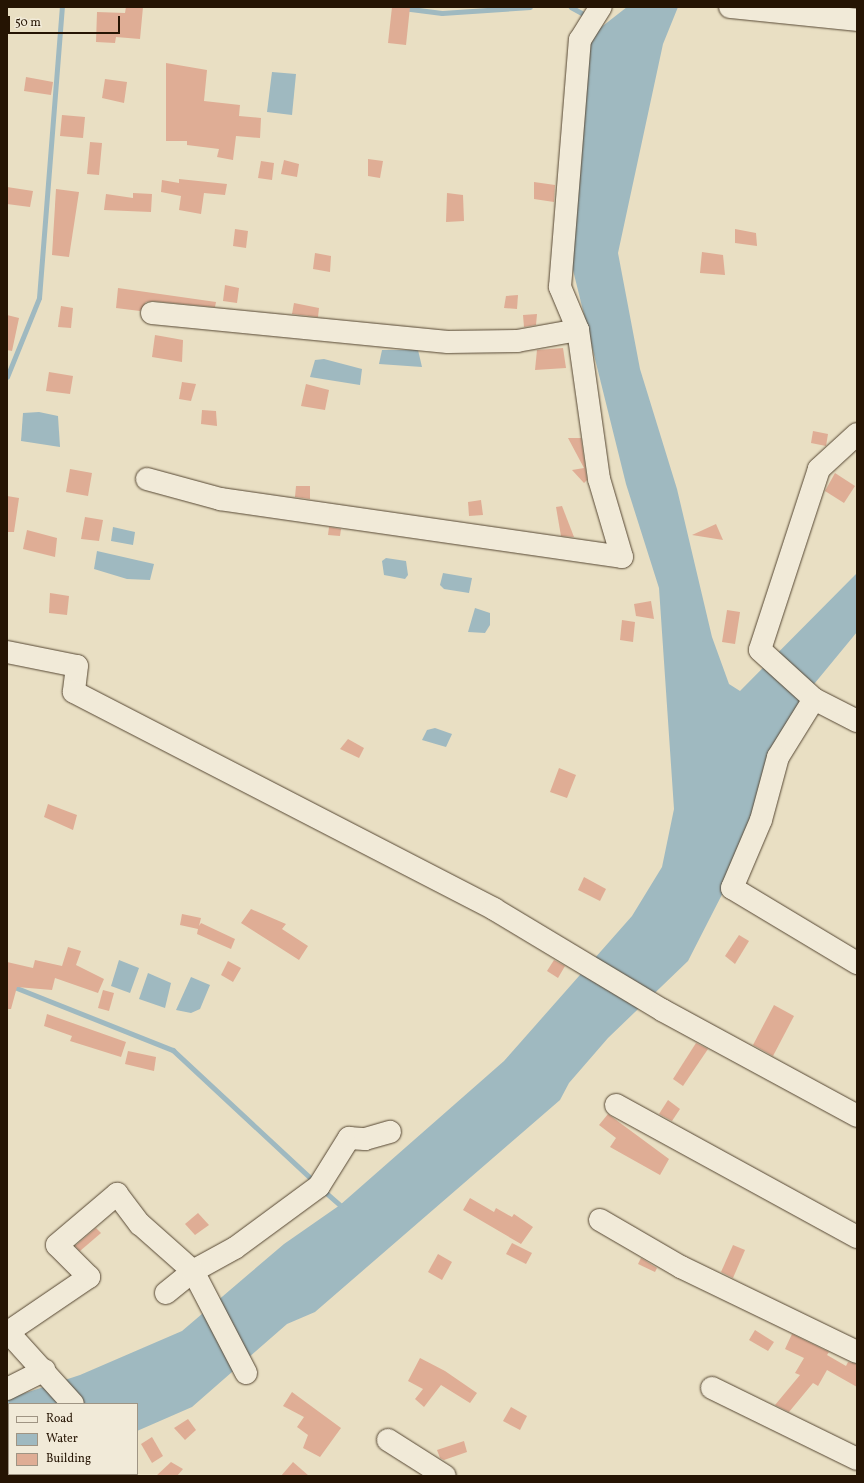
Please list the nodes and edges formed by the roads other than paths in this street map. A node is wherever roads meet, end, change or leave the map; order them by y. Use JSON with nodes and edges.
{"nodes":[{"id":1,"x":601,"y":7,"type":"edge"},
{"id":2,"x":730,"y":7,"type":"edge"},
{"id":3,"x":857,"y":20,"type":"edge"},
{"id":4,"x":152,"y":313,"type":"dead end"},
{"id":5,"x":578,"y":330,"type":"junction"},
{"id":6,"x":857,"y":434,"type":"edge"},
{"id":7,"x":147,"y":479,"type":"dead end"},
{"id":8,"x":7,"y":652,"type":"edge"},
{"id":9,"x":812,"y":697,"type":"junction"},
{"id":10,"x":857,"y":721,"type":"edge"},
{"id":11,"x":857,"y":963,"type":"edge"},
{"id":12,"x":616,"y":1104,"type":"dead end"},
{"id":13,"x":857,"y":1116,"type":"edge"},
{"id":14,"x":390,"y":1132,"type":"dead end"},
{"id":15,"x":600,"y":1220,"type":"dead end"},
{"id":16,"x":857,"y":1237,"type":"edge"},
{"id":17,"x":193,"y":1271,"type":"junction"},
{"id":18,"x":166,"y":1293,"type":"dead end"},
{"id":19,"x":8,"y":1332,"type":"edge"},
{"id":20,"x":857,"y":1352,"type":"edge"},
{"id":21,"x":245,"y":1370,"type":"dead end"},
{"id":22,"x":49,"y":1374,"type":"junction"},
{"id":23,"x":712,"y":1388,"type":"dead end"},
{"id":24,"x":7,"y":1389,"type":"edge"},
{"id":25,"x":72,"y":1403,"type":"edge"},
{"id":26,"x":388,"y":1440,"type":"dead end"},
{"id":27,"x":857,"y":1459,"type":"edge"},
{"id":28,"x":445,"y":1476,"type":"edge"}],
"edges":[{"from":1,"to":5,"type":"street"},
{"from":2,"to":3,"type":"street"},
{"from":4,"to":5,"type":"street"},
{"from":5,"to":7,"type":"street"},
{"from":6,"to":9,"type":"street"},
{"from":8,"to":13,"type":"street"},
{"from":9,"to":10,"type":"street"},
{"from":9,"to":11,"type":"street"},
{"from":12,"to":16,"type":"street"},
{"from":14,"to":17,"type":"street"},
{"from":15,"to":20,"type":"street"},
{"from":17,"to":18,"type":"street"},
{"from":17,"to":19,"type":"street"},
{"from":17,"to":21,"type":"street"},
{"from":19,"to":22,"type":"street"},
{"from":22,"to":24,"type":"street"},
{"from":22,"to":25,"type":"street"},
{"from":23,"to":27,"type":"street"},
{"from":26,"to":28,"type":"street"}]}
